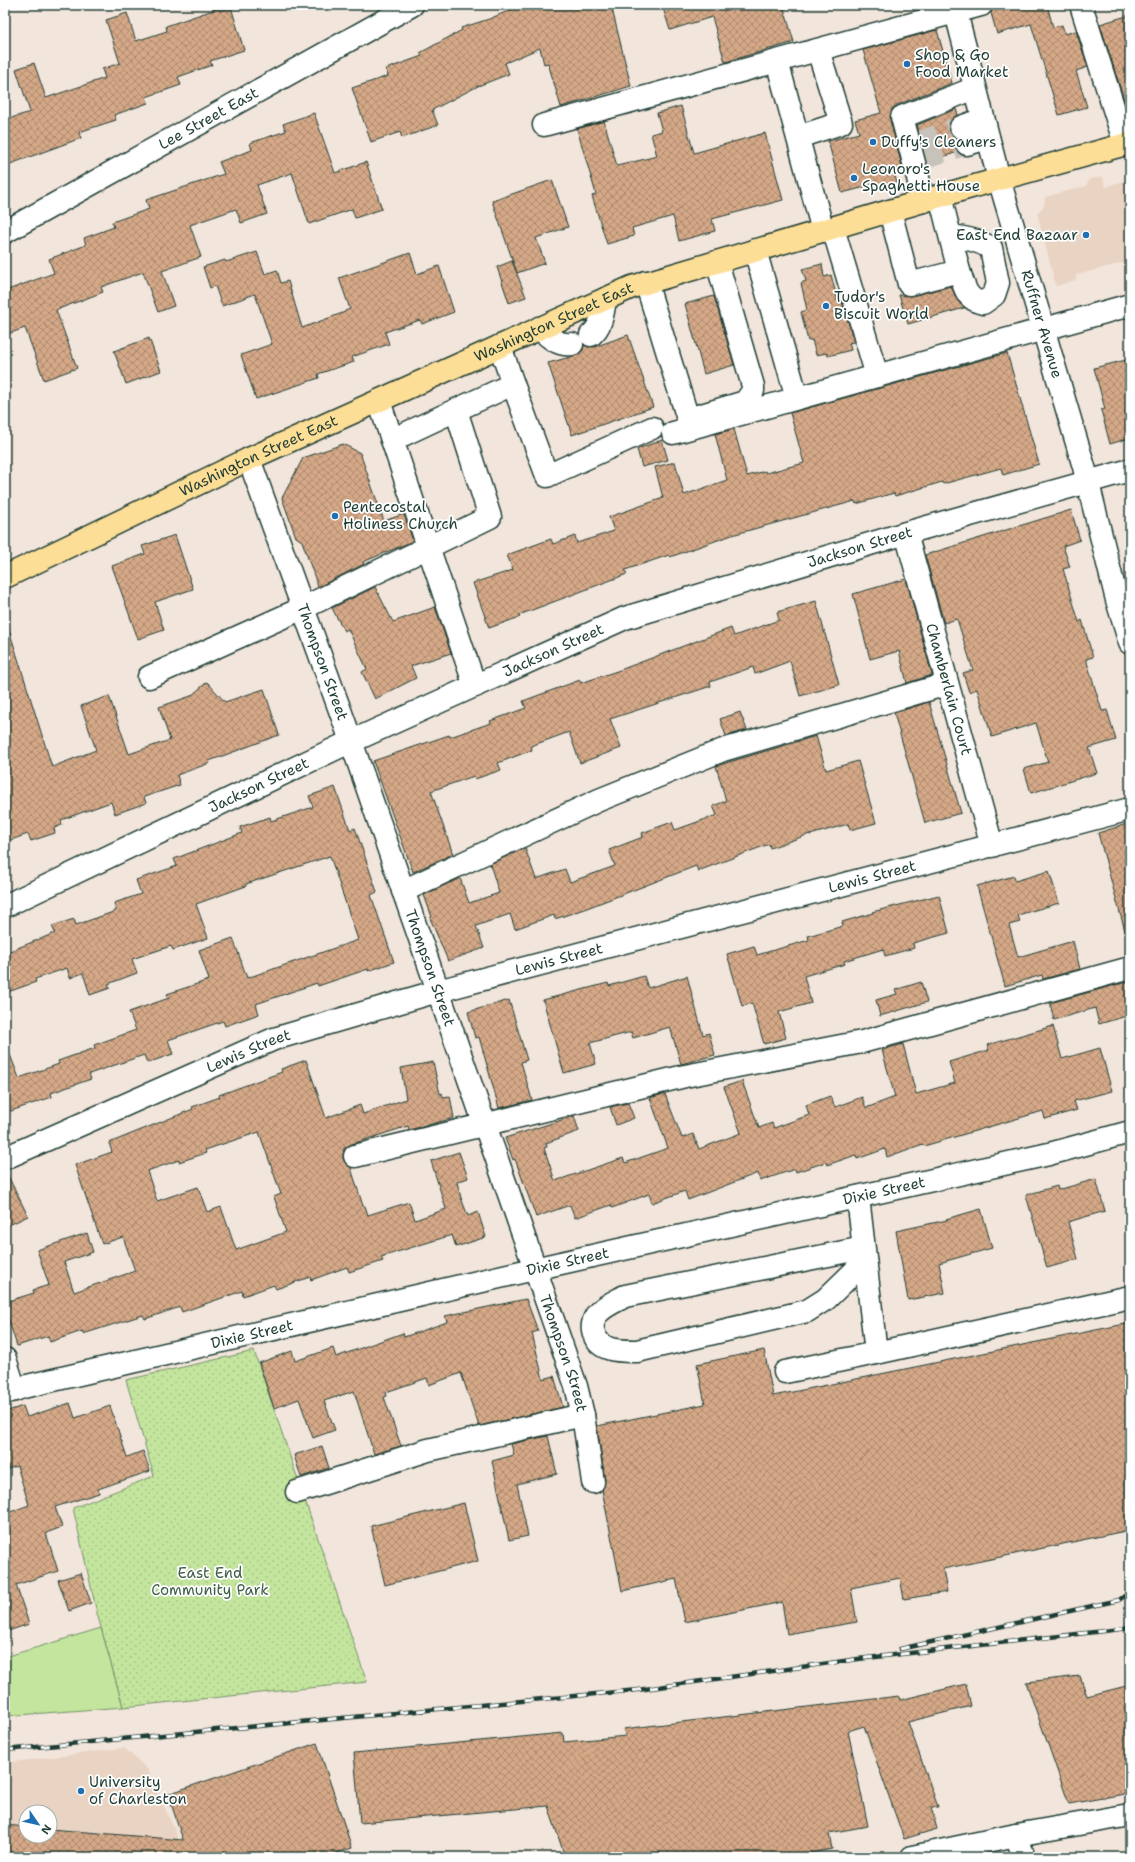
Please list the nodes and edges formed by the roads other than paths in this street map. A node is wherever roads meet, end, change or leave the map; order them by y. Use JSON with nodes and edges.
{"nodes":[{"id":1,"x":412,"y":5,"type":"edge"},
{"id":2,"x":981,"y":5,"type":"edge"},
{"id":3,"x":1081,"y":5,"type":"edge"},
{"id":4,"x":955,"y":9,"type":"edge"},
{"id":5,"x":818,"y":50,"type":"junction"},
{"id":6,"x":777,"y":61,"type":"junction"},
{"id":7,"x":975,"y":88,"type":"junction"},
{"id":8,"x":544,"y":125,"type":"dead end"},
{"id":9,"x":986,"y":129,"type":"junction"},
{"id":10,"x":798,"y":136,"type":"junction"},
{"id":11,"x":964,"y":136,"type":"tunnel mouth"},
{"id":12,"x":1127,"y":143,"type":"edge"},
{"id":13,"x":999,"y":179,"type":"junction"},
{"id":14,"x":932,"y":198,"type":"junction"},
{"id":15,"x":890,"y":211,"type":"junction"},
{"id":16,"x":828,"y":229,"type":"junction"},
{"id":17,"x":5,"y":232,"type":"edge"},
{"id":18,"x":951,"y":236,"type":"junction"},
{"id":19,"x":755,"y":250,"type":"junction"},
{"id":20,"x":717,"y":262,"type":"junction"},
{"id":21,"x":960,"y":271,"type":"junction"},
{"id":22,"x":646,"y":282,"type":"junction"},
{"id":23,"x":605,"y":299,"type":"junction"},
{"id":24,"x":1130,"y":305,"type":"edge"},
{"id":25,"x":539,"y":328,"type":"junction"},
{"id":26,"x":1043,"y":329,"type":"junction"},
{"id":27,"x":500,"y":346,"type":"junction"},
{"id":28,"x":876,"y":376,"type":"junction"},
{"id":29,"x":513,"y":384,"type":"junction"},
{"id":30,"x":797,"y":398,"type":"junction"},
{"id":31,"x":378,"y":400,"type":"junction"},
{"id":32,"x":456,"y":410,"type":"junction"},
{"id":33,"x":392,"y":440,"type":"junction"},
{"id":34,"x":249,"y":459,"type":"junction"},
{"id":35,"x":1130,"y":470,"type":"edge"},
{"id":36,"x":1088,"y":482,"type":"junction"},
{"id":37,"x":906,"y":533,"type":"junction"},
{"id":38,"x":428,"y":546,"type":"junction"},
{"id":39,"x":5,"y":577,"type":"edge"},
{"id":40,"x":303,"y":608,"type":"junction"},
{"id":41,"x":1129,"y":638,"type":"edge"},
{"id":42,"x":149,"y":678,"type":"dead end"},
{"id":43,"x":947,"y":684,"type":"junction"},
{"id":44,"x":475,"y":686,"type":"junction"},
{"id":45,"x":351,"y":742,"type":"junction"},
{"id":46,"x":1130,"y":809,"type":"edge"},
{"id":47,"x":992,"y":846,"type":"junction"},
{"id":48,"x":402,"y":890,"type":"junction"},
{"id":49,"x":5,"y":906,"type":"edge"},
{"id":50,"x":1130,"y":968,"type":"edge"},
{"id":51,"x":438,"y":991,"type":"junction"},
{"id":52,"x":484,"y":1125,"type":"junction"},
{"id":53,"x":1130,"y":1132,"type":"edge"},
{"id":54,"x":355,"y":1156,"type":"dead end"},
{"id":55,"x":5,"y":1158,"type":"edge"},
{"id":56,"x":858,"y":1197,"type":"junction"},
{"id":57,"x":864,"y":1255,"type":"junction"},
{"id":58,"x":534,"y":1269,"type":"junction"},
{"id":59,"x":1130,"y":1297,"type":"edge"},
{"id":60,"x":876,"y":1353,"type":"junction"},
{"id":61,"x":5,"y":1359,"type":"edge"},
{"id":62,"x":785,"y":1372,"type":"dead end"},
{"id":63,"x":10,"y":1392,"type":"edge"},
{"id":64,"x":583,"y":1415,"type":"junction"},
{"id":65,"x":593,"y":1482,"type":"dead end"},
{"id":66,"x":297,"y":1492,"type":"dead end"},
{"id":67,"x":1130,"y":1815,"type":"edge"},
{"id":68,"x":1016,"y":1835,"type":"junction"},
{"id":69,"x":912,"y":1857,"type":"edge"},
{"id":70,"x":1024,"y":1857,"type":"edge"}],
"edges":[{"from":1,"to":17,"type":"street","name":"Lee Street East"},
{"from":2,"to":4,"type":"street"},
{"from":3,"to":12,"type":"street"},
{"from":4,"to":5,"type":"street"},
{"from":4,"to":7,"type":"street","name":"Ruffner Avenue"},
{"from":5,"to":6,"type":"street"},
{"from":5,"to":10,"type":"street"},
{"from":6,"to":8,"type":"street"},
{"from":6,"to":10,"type":"street"},
{"from":7,"to":9,"type":"street","name":"Ruffner Avenue"},
{"from":7,"to":14,"type":"street"},
{"from":9,"to":11,"type":"street"},
{"from":9,"to":13,"type":"street","name":"Ruffner Avenue"},
{"from":10,"to":16,"type":"street"},
{"from":12,"to":13,"type":"main road","name":"Washington Street East"},
{"from":13,"to":14,"type":"main road","name":"Washington Street East"},
{"from":13,"to":26,"type":"street","name":"Ruffner Avenue"},
{"from":14,"to":15,"type":"main road","name":"Washington Street East"},
{"from":14,"to":18,"type":"street"},
{"from":15,"to":16,"type":"main road","name":"Washington Street East"},
{"from":15,"to":21,"type":"street"},
{"from":16,"to":19,"type":"main road","name":"Washington Street East"},
{"from":16,"to":28,"type":"street"},
{"from":18,"to":21,"type":"street"},
{"from":18,"to":21,"type":"street"},
{"from":19,"to":20,"type":"main road","name":"Washington Street East"},
{"from":19,"to":30,"type":"street"},
{"from":20,"to":22,"type":"main road","name":"Washington Street East"},
{"from":20,"to":22,"type":"street"},
{"from":22,"to":23,"type":"main road","name":"Washington Street East"},
{"from":23,"to":25,"type":"main road","name":"Washington Street East"},
{"from":23,"to":25,"type":"street"},
{"from":24,"to":26,"type":"street"},
{"from":25,"to":27,"type":"main road","name":"Washington Street East"},
{"from":26,"to":28,"type":"street"},
{"from":26,"to":36,"type":"street","name":"Ruffner Avenue"},
{"from":27,"to":29,"type":"street"},
{"from":27,"to":31,"type":"main road","name":"Washington Street East"},
{"from":28,"to":30,"type":"street"},
{"from":29,"to":30,"type":"street"},
{"from":29,"to":32,"type":"street"},
{"from":31,"to":33,"type":"street"},
{"from":31,"to":34,"type":"main road","name":"Washington Street East"},
{"from":32,"to":33,"type":"street"},
{"from":32,"to":38,"type":"street"},
{"from":33,"to":38,"type":"street"},
{"from":34,"to":39,"type":"main road","name":"Washington Street East"},
{"from":34,"to":40,"type":"street","name":"Thompson Street"},
{"from":35,"to":36,"type":"street","name":"Jackson Street"},
{"from":36,"to":37,"type":"street","name":"Jackson Street"},
{"from":36,"to":41,"type":"street","name":"Ruffner Avenue"},
{"from":37,"to":43,"type":"street","name":"Chamberlain Court"},
{"from":37,"to":44,"type":"street","name":"Jackson Street"},
{"from":38,"to":40,"type":"street"},
{"from":38,"to":44,"type":"street"},
{"from":40,"to":42,"type":"street"},
{"from":40,"to":45,"type":"street","name":"Thompson Street"},
{"from":43,"to":47,"type":"street","name":"Chamberlain Court"},
{"from":43,"to":48,"type":"street"},
{"from":44,"to":45,"type":"street","name":"Jackson Street"},
{"from":45,"to":48,"type":"street","name":"Thompson Street"},
{"from":45,"to":49,"type":"street","name":"Jackson Street"},
{"from":46,"to":47,"type":"street","name":"Lewis Street"},
{"from":47,"to":51,"type":"street","name":"Lewis Street"},
{"from":48,"to":51,"type":"street","name":"Thompson Street"},
{"from":50,"to":52,"type":"street"},
{"from":51,"to":52,"type":"street","name":"Thompson Street"},
{"from":51,"to":55,"type":"street","name":"Lewis Street"},
{"from":52,"to":54,"type":"street"},
{"from":52,"to":58,"type":"street","name":"Thompson Street"},
{"from":53,"to":56,"type":"street","name":"Dixie Street"},
{"from":56,"to":57,"type":"street"},
{"from":56,"to":58,"type":"street","name":"Dixie Street"},
{"from":57,"to":57,"type":"street"},
{"from":57,"to":60,"type":"street"},
{"from":58,"to":63,"type":"street","name":"Dixie Street"},
{"from":58,"to":64,"type":"street","name":"Thompson Street"},
{"from":59,"to":60,"type":"street"},
{"from":60,"to":62,"type":"street"},
{"from":61,"to":63,"type":"street"},
{"from":64,"to":65,"type":"street","name":"Thompson Street"},
{"from":64,"to":66,"type":"street"},
{"from":67,"to":68,"type":"street"},
{"from":68,"to":69,"type":"street"},
{"from":68,"to":70,"type":"street"}]}
